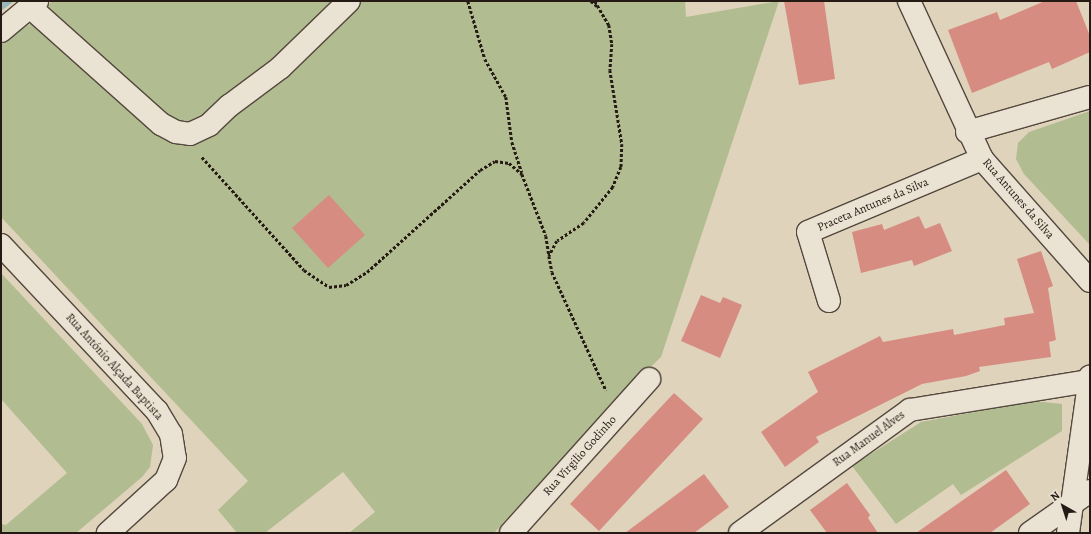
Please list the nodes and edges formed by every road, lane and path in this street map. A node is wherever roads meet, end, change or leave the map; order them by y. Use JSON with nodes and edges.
{"nodes":[{"id":1,"x":349,"y":1,"type":"edge"},
{"id":2,"x":468,"y":1,"type":"edge"},
{"id":3,"x":591,"y":1,"type":"edge"},
{"id":4,"x":595,"y":1,"type":"edge"},
{"id":5,"x":909,"y":1,"type":"edge"},
{"id":6,"x":34,"y":4,"type":"edge"},
{"id":7,"x":600,"y":9,"type":"junction"},
{"id":8,"x":1,"y":31,"type":"edge"},
{"id":9,"x":1090,"y":97,"type":"edge"},
{"id":10,"x":966,"y":132,"type":"junction"},
{"id":11,"x":196,"y":151,"type":"dead end"},
{"id":12,"x":982,"y":160,"type":"junction"},
{"id":13,"x":522,"y":174,"type":"junction"},
{"id":14,"x":1,"y":245,"type":"edge"},
{"id":15,"x":549,"y":256,"type":"junction"},
{"id":16,"x":1090,"y":281,"type":"edge"},
{"id":17,"x":829,"y":301,"type":"dead end"},
{"id":18,"x":1090,"y":377,"type":"edge"},
{"id":19,"x":649,"y":379,"type":"dead end"},
{"id":20,"x":1090,"y":381,"type":"edge"},
{"id":21,"x":619,"y":413,"type":"junction"},
{"id":22,"x":1090,"y":491,"type":"edge"},
{"id":23,"x":1071,"y":504,"type":"junction"},
{"id":24,"x":108,"y":533,"type":"edge"},
{"id":25,"x":511,"y":533,"type":"edge"},
{"id":26,"x":740,"y":533,"type":"edge"},
{"id":27,"x":1030,"y":533,"type":"edge"},
{"id":28,"x":1068,"y":533,"type":"edge"}],
"edges":[{"from":1,"to":6,"type":"street"},
{"from":2,"to":13,"type":"path"},
{"from":3,"to":7,"type":"path"},
{"from":4,"to":7,"type":"path"},
{"from":5,"to":10,"type":"street","name":"Rua Antunes da Silva"},
{"from":6,"to":8,"type":"street"},
{"from":7,"to":15,"type":"path"},
{"from":9,"to":10,"type":"street"},
{"from":10,"to":12,"type":"street","name":"Rua Antunes da Silva"},
{"from":11,"to":13,"type":"path"},
{"from":12,"to":16,"type":"street","name":"Rua Antunes da Silva"},
{"from":12,"to":17,"type":"street","name":"Praceta Antunes da Silva"},
{"from":13,"to":15,"type":"path"},
{"from":14,"to":24,"type":"street","name":"Rua António Alçada Baptista"},
{"from":15,"to":21,"type":"path"},
{"from":18,"to":20,"type":"street"},
{"from":19,"to":21,"type":"street","name":"Rua Virgilio Godinho"},
{"from":20,"to":23,"type":"street"},
{"from":20,"to":26,"type":"street","name":"Rua Manuel Alves"},
{"from":21,"to":25,"type":"street","name":"Rua Virgilio Godinho"},
{"from":22,"to":23,"type":"street"},
{"from":23,"to":27,"type":"street"},
{"from":23,"to":28,"type":"street"}]}
